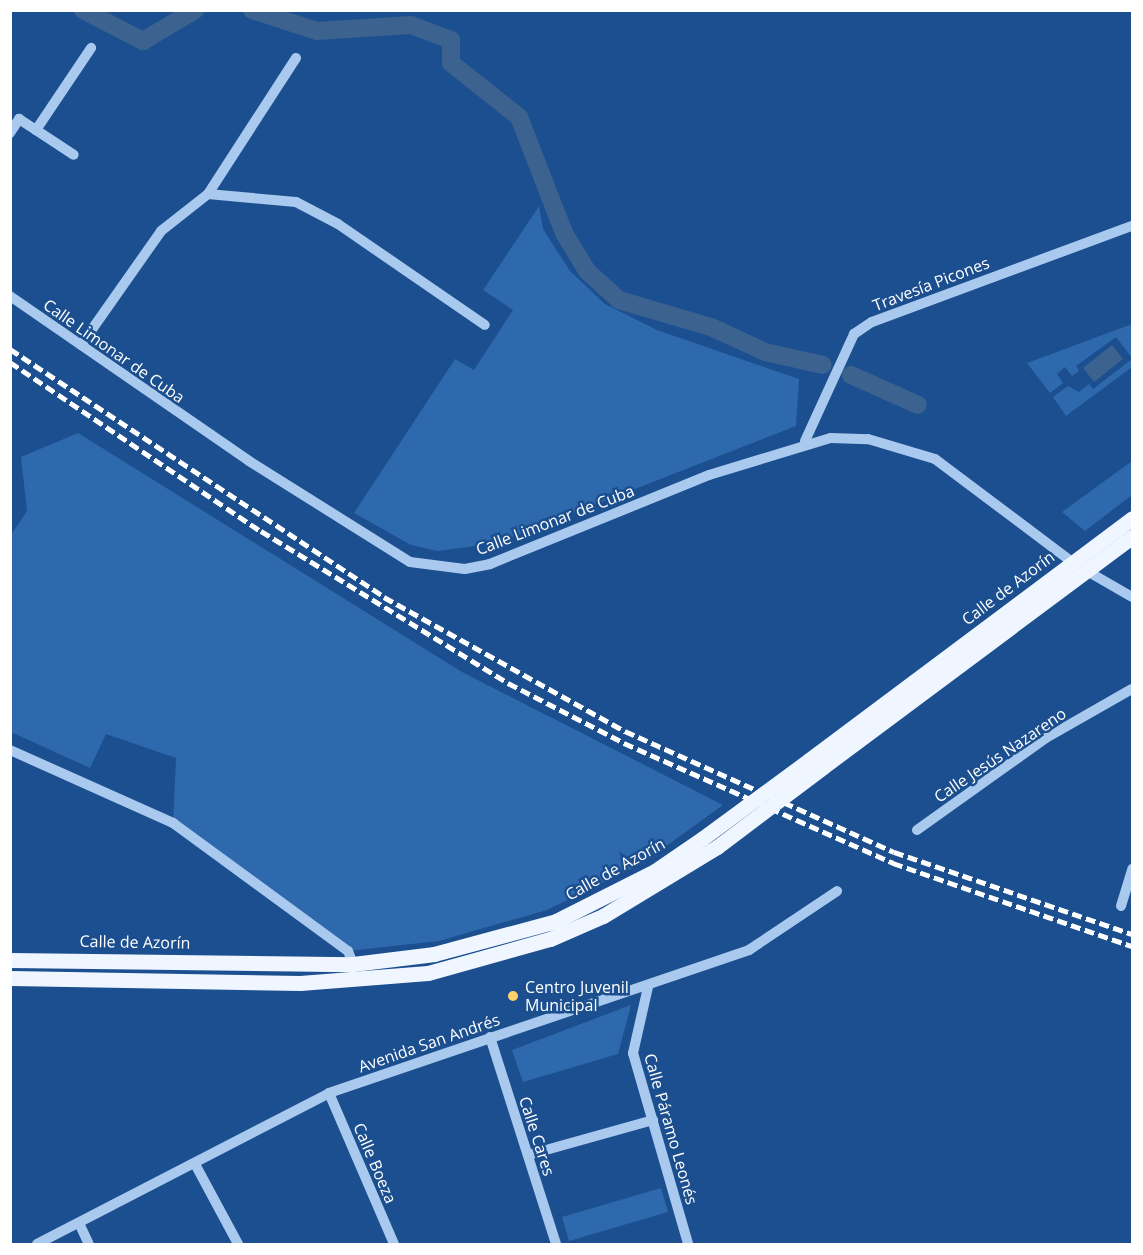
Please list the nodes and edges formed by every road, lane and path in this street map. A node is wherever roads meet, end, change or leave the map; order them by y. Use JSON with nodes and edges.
{"nodes":[{"id":1,"x":91,"y":48,"type":"dead end"},
{"id":2,"x":296,"y":58,"type":"dead end"},
{"id":3,"x":36,"y":130,"type":"junction"},
{"id":4,"x":10,"y":133,"type":"edge"},
{"id":5,"x":74,"y":155,"type":"dead end"},
{"id":6,"x":208,"y":194,"type":"junction"},
{"id":7,"x":1132,"y":226,"type":"edge"},
{"id":8,"x":10,"y":297,"type":"edge"},
{"id":9,"x":485,"y":325,"type":"dead end"},
{"id":10,"x":81,"y":345,"type":"junction"},
{"id":11,"x":805,"y":441,"type":"junction"},
{"id":12,"x":1132,"y":518,"type":"edge"},
{"id":13,"x":1132,"y":537,"type":"edge"},
{"id":14,"x":1072,"y":562,"type":"junction"},
{"id":15,"x":1087,"y":570,"type":"junction"},
{"id":16,"x":1132,"y":597,"type":"edge"},
{"id":17,"x":1132,"y":689,"type":"edge"},
{"id":18,"x":10,"y":750,"type":"edge"},
{"id":19,"x":816,"y":764,"type":"junction"},
{"id":20,"x":917,"y":830,"type":"dead end"},
{"id":21,"x":1132,"y":869,"type":"edge"},
{"id":22,"x":837,"y":891,"type":"dead end"},
{"id":23,"x":1121,"y":906,"type":"dead end"},
{"id":24,"x":10,"y":960,"type":"edge"},
{"id":25,"x":353,"y":964,"type":"junction"},
{"id":26,"x":10,"y":978,"type":"edge"},
{"id":27,"x":648,"y":987,"type":"junction"},
{"id":28,"x":490,"y":1037,"type":"junction"},
{"id":29,"x":329,"y":1093,"type":"junction"},
{"id":30,"x":653,"y":1120,"type":"junction"},
{"id":31,"x":528,"y":1155,"type":"junction"},
{"id":32,"x":195,"y":1164,"type":"junction"},
{"id":33,"x":79,"y":1223,"type":"junction"},
{"id":34,"x":37,"y":1245,"type":"edge"},
{"id":35,"x":89,"y":1245,"type":"edge"},
{"id":36,"x":238,"y":1245,"type":"edge"},
{"id":37,"x":394,"y":1245,"type":"edge"},
{"id":38,"x":556,"y":1245,"type":"edge"},
{"id":39,"x":688,"y":1245,"type":"edge"}],
"edges":[{"from":1,"to":3,"type":"street"},
{"from":2,"to":6,"type":"street"},
{"from":3,"to":4,"type":"street"},
{"from":3,"to":5,"type":"street"},
{"from":6,"to":9,"type":"street"},
{"from":6,"to":10,"type":"street"},
{"from":7,"to":11,"type":"street","name":"Travesía Picones"},
{"from":8,"to":10,"type":"street","name":"Calle Limonar de Cuba"},
{"from":10,"to":11,"type":"street","name":"Calle Limonar de Cuba"},
{"from":11,"to":14,"type":"street","name":"Calle Limonar de Cuba"},
{"from":12,"to":14,"type":"main road","name":"Calle de Azorín"},
{"from":13,"to":15,"type":"main road","name":"Calle de Azorín"},
{"from":14,"to":19,"type":"main road","name":"Calle de Azorín"},
{"from":15,"to":16,"type":"street"},
{"from":15,"to":19,"type":"main road","name":"Calle de Azorín"},
{"from":17,"to":20,"type":"street","name":"Calle Jesús Nazareno"},
{"from":18,"to":25,"type":"street"},
{"from":19,"to":25,"type":"main road","name":"Calle de Azorín","bridge":true},
{"from":19,"to":26,"type":"main road","name":"Calle de Azorín","bridge":true},
{"from":21,"to":23,"type":"street"},
{"from":22,"to":27,"type":"street","name":"Avenida San Andrés"},
{"from":24,"to":25,"type":"main road","name":"Calle de Azorín"},
{"from":27,"to":28,"type":"street","name":"Avenida San Andrés"},
{"from":27,"to":30,"type":"street","name":"Calle Páramo Leonés"},
{"from":28,"to":29,"type":"street","name":"Avenida San Andrés"},
{"from":28,"to":31,"type":"street","name":"Calle Cares"},
{"from":29,"to":32,"type":"street","name":"Avenida San Andrés"},
{"from":29,"to":37,"type":"street","name":"Calle Boeza"},
{"from":30,"to":31,"type":"street"},
{"from":30,"to":39,"type":"street","name":"Calle Páramo Leonés"},
{"from":31,"to":38,"type":"street","name":"Calle Cares"},
{"from":32,"to":33,"type":"street","name":"Avenida San Andrés"},
{"from":32,"to":36,"type":"street"},
{"from":33,"to":34,"type":"street","name":"Avenida San Andrés"},
{"from":33,"to":35,"type":"street"}]}
